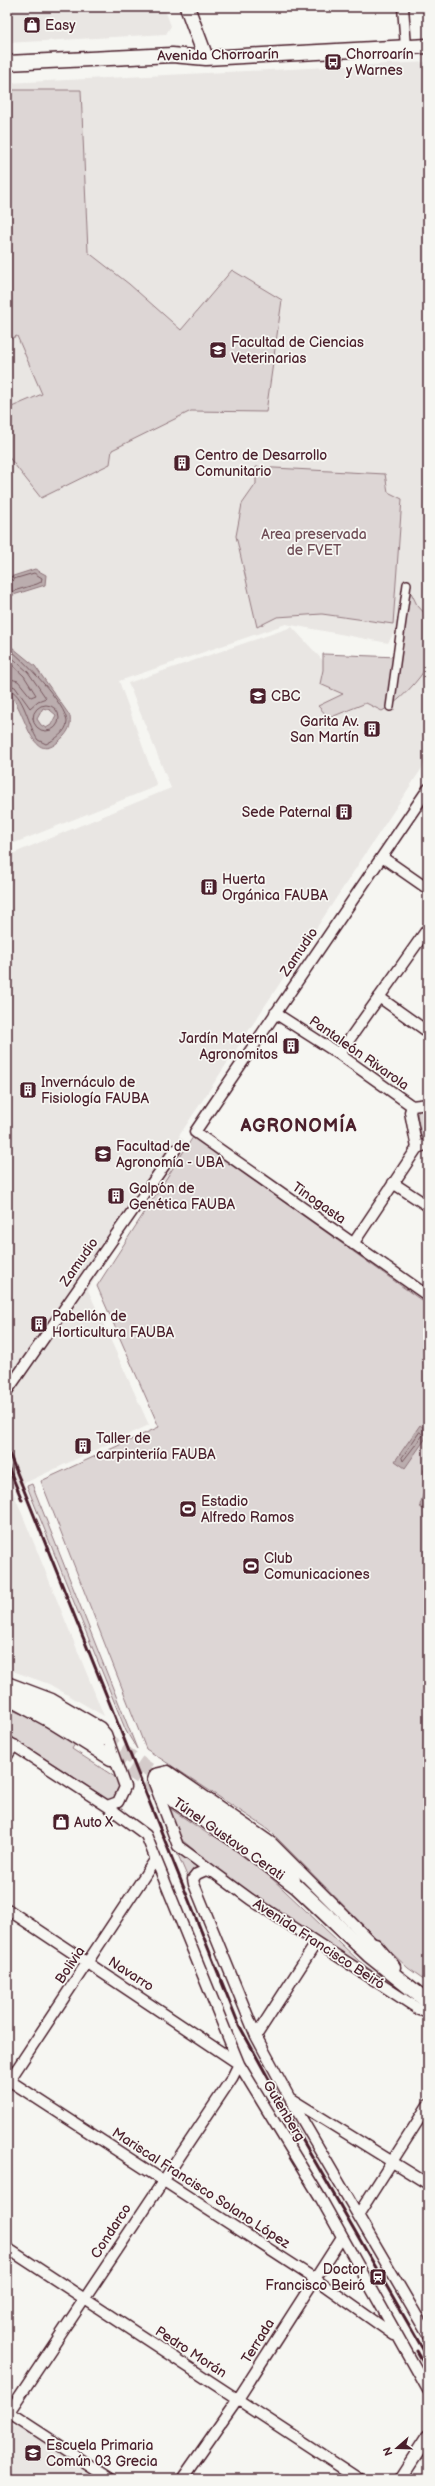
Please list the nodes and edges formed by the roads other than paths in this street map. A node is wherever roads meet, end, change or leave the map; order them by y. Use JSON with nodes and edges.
{"nodes":[{"id":1,"x":187,"y":7,"type":"edge"},
{"id":2,"x":403,"y":7,"type":"edge"},
{"id":3,"x":428,"y":46,"type":"edge"},
{"id":4,"x":406,"y":47,"type":"junction"},
{"id":5,"x":206,"y":58,"type":"junction"},
{"id":6,"x":7,"y":63,"type":"edge"},
{"id":7,"x":407,"y":584,"type":"dead end"},
{"id":8,"x":390,"y":708,"type":"dead end"},
{"id":9,"x":428,"y":789,"type":"edge"},
{"id":10,"x":382,"y":857,"type":"junction"},
{"id":11,"x":428,"y":889,"type":"edge"},
{"id":12,"x":428,"y":928,"type":"edge"},
{"id":13,"x":378,"y":997,"type":"junction"},
{"id":14,"x":275,"y":1012,"type":"junction"},
{"id":15,"x":428,"y":1032,"type":"edge"},
{"id":16,"x":339,"y":1054,"type":"junction"},
{"id":17,"x":428,"y":1104,"type":"edge"},
{"id":18,"x":412,"y":1106,"type":"junction"},
{"id":19,"x":195,"y":1132,"type":"joint"},
{"id":20,"x":428,"y":1144,"type":"edge"},
{"id":21,"x":417,"y":1148,"type":"junction"},
{"id":22,"x":175,"y":1150,"type":"dead end"},
{"id":23,"x":394,"y":1184,"type":"junction"},
{"id":24,"x":428,"y":1206,"type":"edge"},
{"id":25,"x":353,"y":1244,"type":"junction"},
{"id":26,"x":428,"y":1296,"type":"edge"},
{"id":27,"x":7,"y":1391,"type":"edge"},
{"id":28,"x":7,"y":1682,"type":"edge"},
{"id":29,"x":7,"y":1690,"type":"edge"},
{"id":30,"x":7,"y":1697,"type":"edge"},
{"id":31,"x":104,"y":1738,"type":"tunnel mouth"},
{"id":32,"x":10,"y":1743,"type":"edge"},
{"id":33,"x":7,"y":1756,"type":"edge"},
{"id":34,"x":111,"y":1758,"type":"tunnel mouth"},
{"id":35,"x":158,"y":1776,"type":"tunnel mouth"},
{"id":36,"x":160,"y":1791,"type":"tunnel mouth"},
{"id":37,"x":107,"y":1806,"type":"junction"},
{"id":38,"x":155,"y":1860,"type":"junction"},
{"id":39,"x":211,"y":1872,"type":"junction"},
{"id":40,"x":297,"y":1887,"type":"junction"},
{"id":41,"x":7,"y":1909,"type":"edge"},
{"id":42,"x":316,"y":1943,"type":"junction"},
{"id":43,"x":375,"y":1946,"type":"joint"},
{"id":44,"x":89,"y":1962,"type":"junction"},
{"id":45,"x":407,"y":1984,"type":"junction"},
{"id":46,"x":428,"y":2002,"type":"edge"},
{"id":47,"x":428,"y":2013,"type":"edge"},
{"id":48,"x":256,"y":2036,"type":"junction"},
{"id":49,"x":239,"y":2064,"type":"junction"},
{"id":50,"x":8,"y":2081,"type":"edge"},
{"id":51,"x":290,"y":2098,"type":"junction"},
{"id":52,"x":428,"y":2105,"type":"edge"},
{"id":53,"x":391,"y":2160,"type":"junction"},
{"id":54,"x":162,"y":2180,"type":"junction"},
{"id":55,"x":428,"y":2184,"type":"edge"},
{"id":56,"x":358,"y":2215,"type":"junction"},
{"id":57,"x":342,"y":2237,"type":"junction"},
{"id":58,"x":7,"y":2248,"type":"edge"},
{"id":59,"x":315,"y":2279,"type":"junction"},
{"id":60,"x":83,"y":2299,"type":"junction"},
{"id":61,"x":428,"y":2335,"type":"edge"},
{"id":62,"x":398,"y":2338,"type":"junction"},
{"id":63,"x":428,"y":2390,"type":"edge"},
{"id":64,"x":238,"y":2399,"type":"junction"},
{"id":65,"x":8,"y":2413,"type":"edge"},
{"id":66,"x":428,"y":2436,"type":"edge"},
{"id":67,"x":111,"y":2479,"type":"edge"},
{"id":68,"x":182,"y":2479,"type":"edge"},
{"id":69,"x":359,"y":2479,"type":"edge"},
{"id":70,"x":400,"y":2479,"type":"edge"}],
"edges":[{"from":1,"to":5,"type":"main road"},
{"from":2,"to":4,"type":"street"},
{"from":3,"to":4,"type":"main road","name":"Avenida Chorroarín"},
{"from":4,"to":5,"type":"main road","name":"Avenida Chorroarín"},
{"from":5,"to":6,"type":"main road","name":"Avenida Chorroarín"},
{"from":7,"to":8,"type":"street"},
{"from":9,"to":10,"type":"street","name":"Zamudio"},
{"from":10,"to":11,"type":"street"},
{"from":10,"to":14,"type":"street","name":"Zamudio"},
{"from":12,"to":13,"type":"street"},
{"from":13,"to":15,"type":"street"},
{"from":13,"to":16,"type":"street"},
{"from":14,"to":16,"type":"street","name":"Pantaleón Rivarola"},
{"from":14,"to":19,"type":"street","name":"Zamudio"},
{"from":16,"to":18,"type":"street","name":"Pantaleón Rivarola"},
{"from":17,"to":18,"type":"street"},
{"from":18,"to":21,"type":"street","name":"Pantaleón Rivarola"},
{"from":19,"to":25,"type":"street","name":"Tinogasta"},
{"from":20,"to":21,"type":"street"},
{"from":21,"to":23,"type":"street"},
{"from":22,"to":27,"type":"street","name":"Zamudio"},
{"from":23,"to":24,"type":"street"},
{"from":23,"to":25,"type":"street"},
{"from":25,"to":26,"type":"street","name":"Tinogasta"},
{"from":28,"to":37,"type":"street"},
{"from":29,"to":31,"type":"main road"},
{"from":30,"to":34,"type":"main road"},
{"from":32,"to":33,"type":"street"},
{"from":32,"to":37,"type":"street"},
{"from":35,"to":40,"type":"main road","name":"Túnel Gustavo Cerati"},
{"from":36,"to":40,"type":"main road","name":"Túnel Gustavo Cerati"},
{"from":37,"to":38,"type":"street","name":"Gutenberg"},
{"from":38,"to":44,"type":"street","name":"Bolivia"},
{"from":38,"to":49,"type":"street","name":"Gutenberg"},
{"from":39,"to":42,"type":"street","name":"Avenida Francisco Beiró"},
{"from":39,"to":43,"type":"street","name":"Avenida Francisco Beiró"},
{"from":39,"to":48,"type":"street","name":"Gutenberg"},
{"from":40,"to":45,"type":"main road","name":"Túnel Gustavo Cerati"},
{"from":41,"to":44,"type":"street","name":"Navarro"},
{"from":42,"to":47,"type":"street","name":"Avenida Francisco Beiró"},
{"from":42,"to":48,"type":"street"},
{"from":43,"to":45,"type":"main road"},
{"from":44,"to":49,"type":"street","name":"Navarro"},
{"from":44,"to":50,"type":"street","name":"Bolivia"},
{"from":45,"to":46,"type":"main road","name":"Avenida Francisco Beiró"},
{"from":48,"to":51,"type":"street","name":"Gutenberg"},
{"from":49,"to":54,"type":"street","name":"Condarco"},
{"from":49,"to":57,"type":"street","name":"Gutenberg"},
{"from":50,"to":54,"type":"street","name":"Mariscal Francisco Solano López"},
{"from":51,"to":53,"type":"street"},
{"from":51,"to":56,"type":"street","name":"Gutenberg"},
{"from":52,"to":53,"type":"street"},
{"from":53,"to":55,"type":"street"},
{"from":53,"to":56,"type":"street"},
{"from":54,"to":59,"type":"street","name":"Mariscal Francisco Solano López"},
{"from":54,"to":60,"type":"street","name":"Condarco"},
{"from":56,"to":61,"type":"street","name":"Gutenberg"},
{"from":57,"to":59,"type":"street","name":"Terrada"},
{"from":57,"to":62,"type":"street","name":"Gutenberg"},
{"from":58,"to":60,"type":"street","name":"Pedro Morán"},
{"from":59,"to":62,"type":"street","name":"Mariscal Francisco Solano López"},
{"from":59,"to":64,"type":"street","name":"Terrada"},
{"from":60,"to":64,"type":"street","name":"Pedro Morán"},
{"from":60,"to":65,"type":"street","name":"Condarco"},
{"from":62,"to":63,"type":"street","name":"Gutenberg"},
{"from":64,"to":68,"type":"street","name":"Terrada"},
{"from":64,"to":69,"type":"street","name":"Pedro Morán"},
{"from":65,"to":67,"type":"street"},
{"from":66,"to":70,"type":"street"}]}
